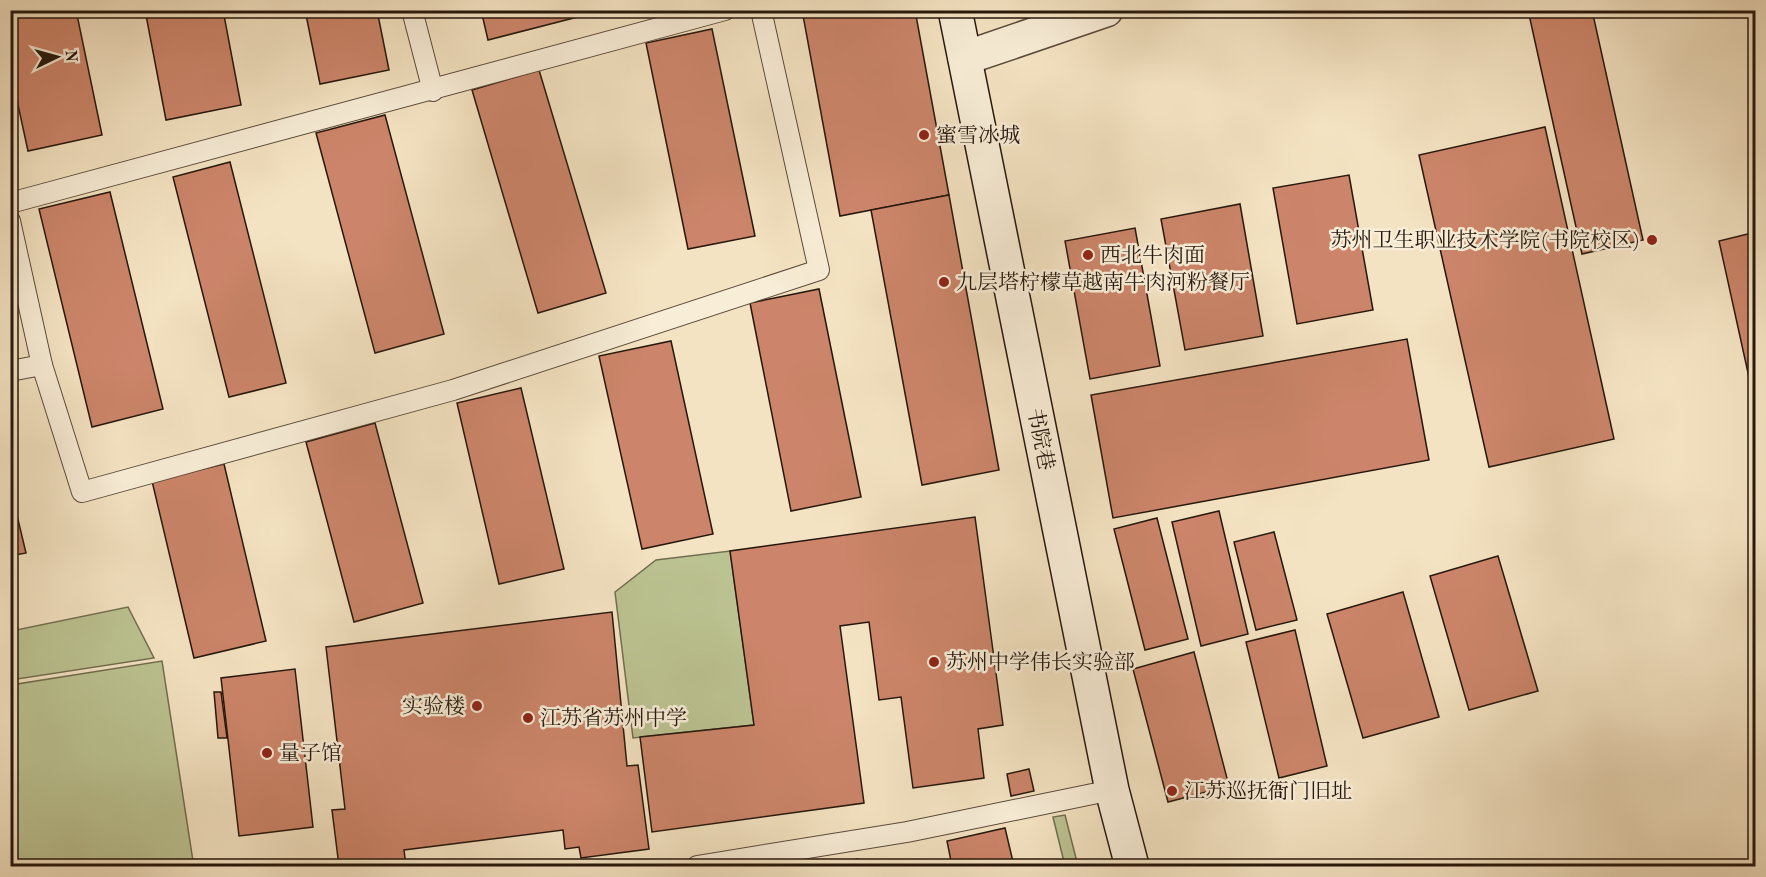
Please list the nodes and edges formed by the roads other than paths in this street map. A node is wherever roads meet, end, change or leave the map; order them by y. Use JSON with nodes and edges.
{"nodes":[{"id":1,"x":412,"y":10,"type":"edge"},
{"id":2,"x":725,"y":10,"type":"edge"},
{"id":3,"x":761,"y":10,"type":"edge"},
{"id":4,"x":955,"y":10,"type":"edge"},
{"id":5,"x":1106,"y":10,"type":"edge"},
{"id":6,"x":965,"y":58,"type":"junction"},
{"id":7,"x":433,"y":91,"type":"junction"},
{"id":8,"x":10,"y":203,"type":"edge"},
{"id":9,"x":10,"y":221,"type":"edge"},
{"id":10,"x":42,"y":365,"type":"junction"},
{"id":11,"x":10,"y":371,"type":"edge"},
{"id":12,"x":1112,"y":790,"type":"junction"},
{"id":13,"x":697,"y":867,"type":"edge"},
{"id":14,"x":1132,"y":867,"type":"edge"}],
"edges":[{"from":1,"to":7,"type":"lane"},
{"from":2,"to":7,"type":"lane"},
{"from":3,"to":10,"type":"lane"},
{"from":4,"to":6,"type":"main road","name":"书院巷"},
{"from":5,"to":6,"type":"main road"},
{"from":6,"to":12,"type":"main road","name":"书院巷"},
{"from":7,"to":8,"type":"lane"},
{"from":9,"to":10,"type":"lane"},
{"from":10,"to":11,"type":"lane"},
{"from":12,"to":13,"type":"lane"},
{"from":12,"to":14,"type":"main road","name":"书院巷"}]}
